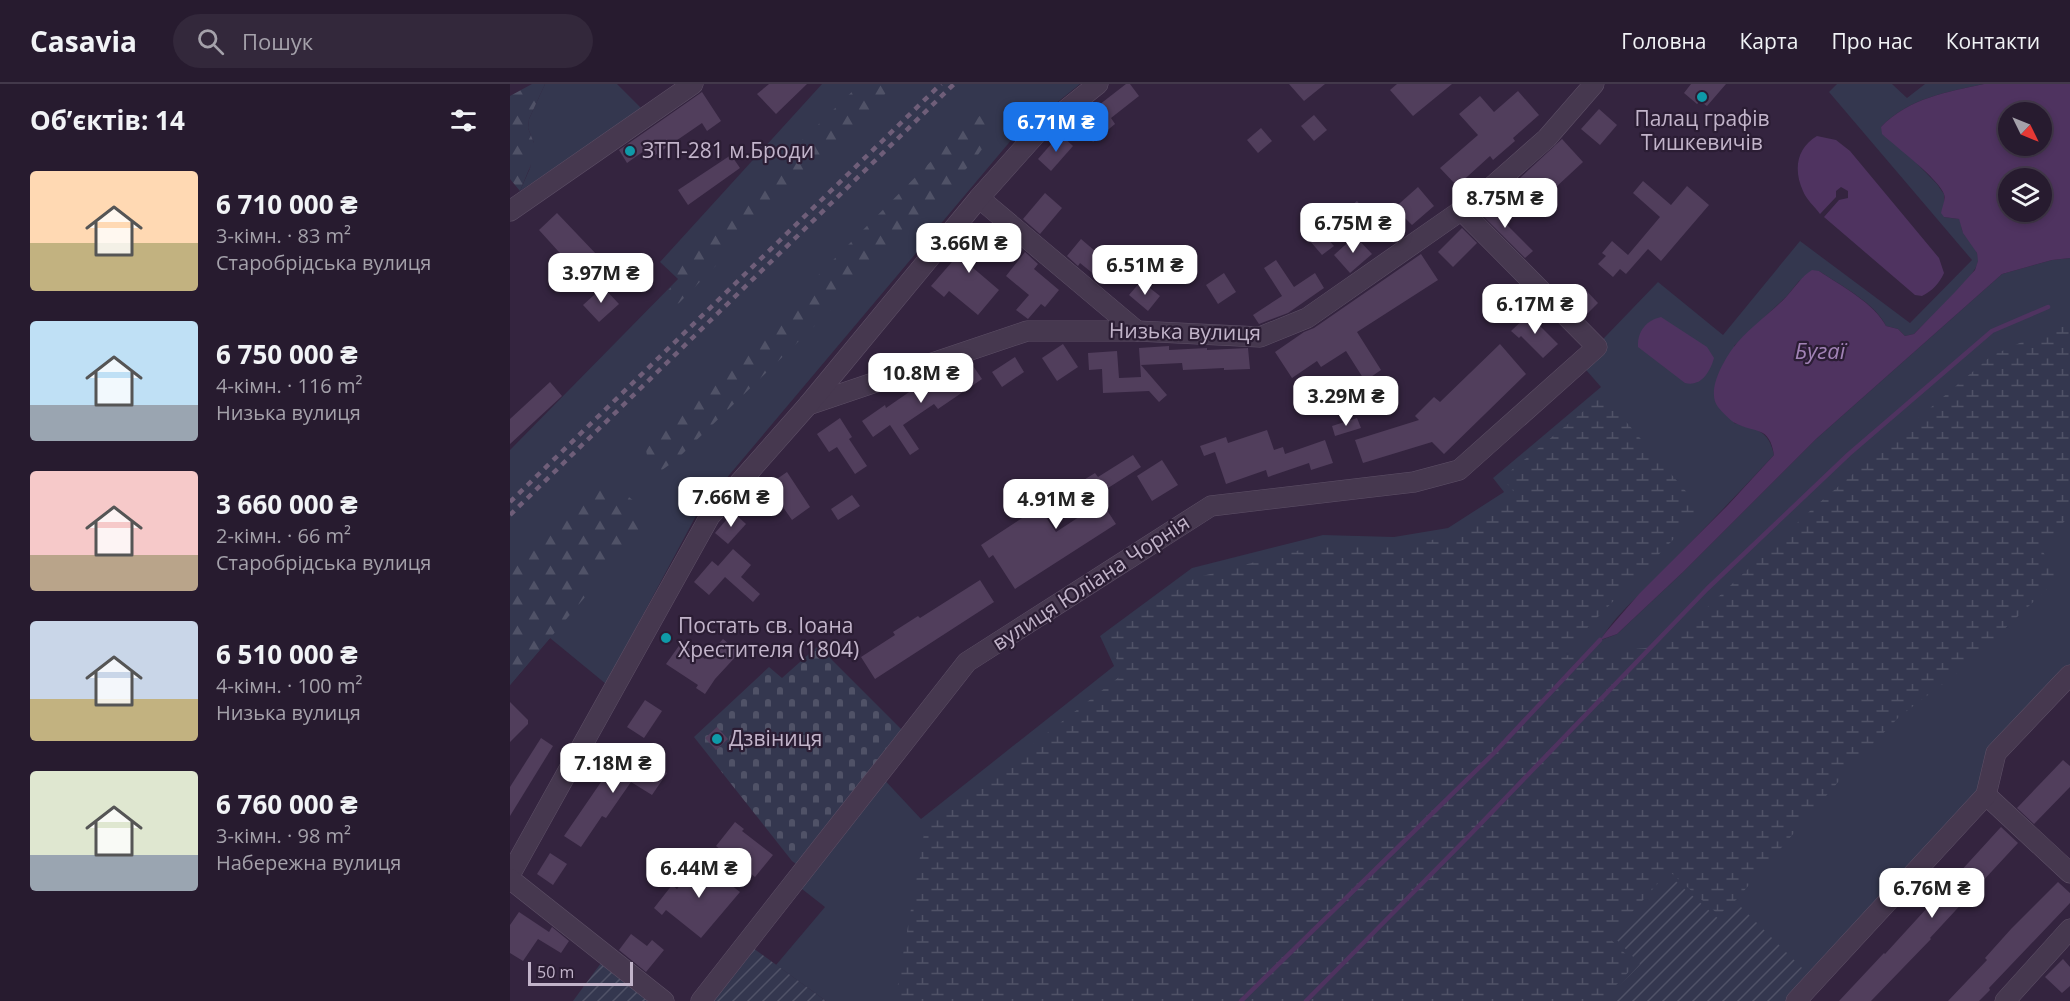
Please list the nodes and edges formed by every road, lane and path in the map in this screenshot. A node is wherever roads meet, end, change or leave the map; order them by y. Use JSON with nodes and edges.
{"nodes":[{"id":1,"x":693,"y":84,"type":"edge"},
{"id":2,"x":1098,"y":84,"type":"edge"},
{"id":3,"x":1594,"y":84,"type":"edge"},
{"id":4,"x":979,"y":198,"type":"junction"},
{"id":5,"x":1461,"y":210,"type":"junction"},
{"id":6,"x":510,"y":211,"type":"edge"},
{"id":7,"x":1137,"y":331,"type":"junction"},
{"id":8,"x":808,"y":405,"type":"junction"},
{"id":9,"x":2070,"y":675,"type":"edge"},
{"id":10,"x":1986,"y":795,"type":"junction"},
{"id":11,"x":2070,"y":873,"type":"edge"},
{"id":12,"x":510,"y":877,"type":"edge"},
{"id":13,"x":2070,"y":929,"type":"edge"},
{"id":14,"x":664,"y":1001,"type":"edge"},
{"id":15,"x":701,"y":1001,"type":"edge"},
{"id":16,"x":1796,"y":1001,"type":"edge"},
{"id":17,"x":2005,"y":1001,"type":"edge"}],
"edges":[{"from":1,"to":6,"type":"street"},
{"from":2,"to":4,"type":"street"},
{"from":3,"to":5,"type":"street","name":"Низька вулиця"},
{"from":4,"to":7,"type":"street"},
{"from":4,"to":8,"type":"street"},
{"from":5,"to":7,"type":"street","name":"Низька вулиця"},
{"from":5,"to":15,"type":"street","name":"вулиця Юліана Чорнія"},
{"from":7,"to":8,"type":"street","name":"Низька вулиця"},
{"from":8,"to":12,"type":"street"},
{"from":9,"to":10,"type":"street"},
{"from":10,"to":11,"type":"street"},
{"from":10,"to":16,"type":"street"},
{"from":12,"to":14,"type":"street"},
{"from":13,"to":17,"type":"street"}]}
